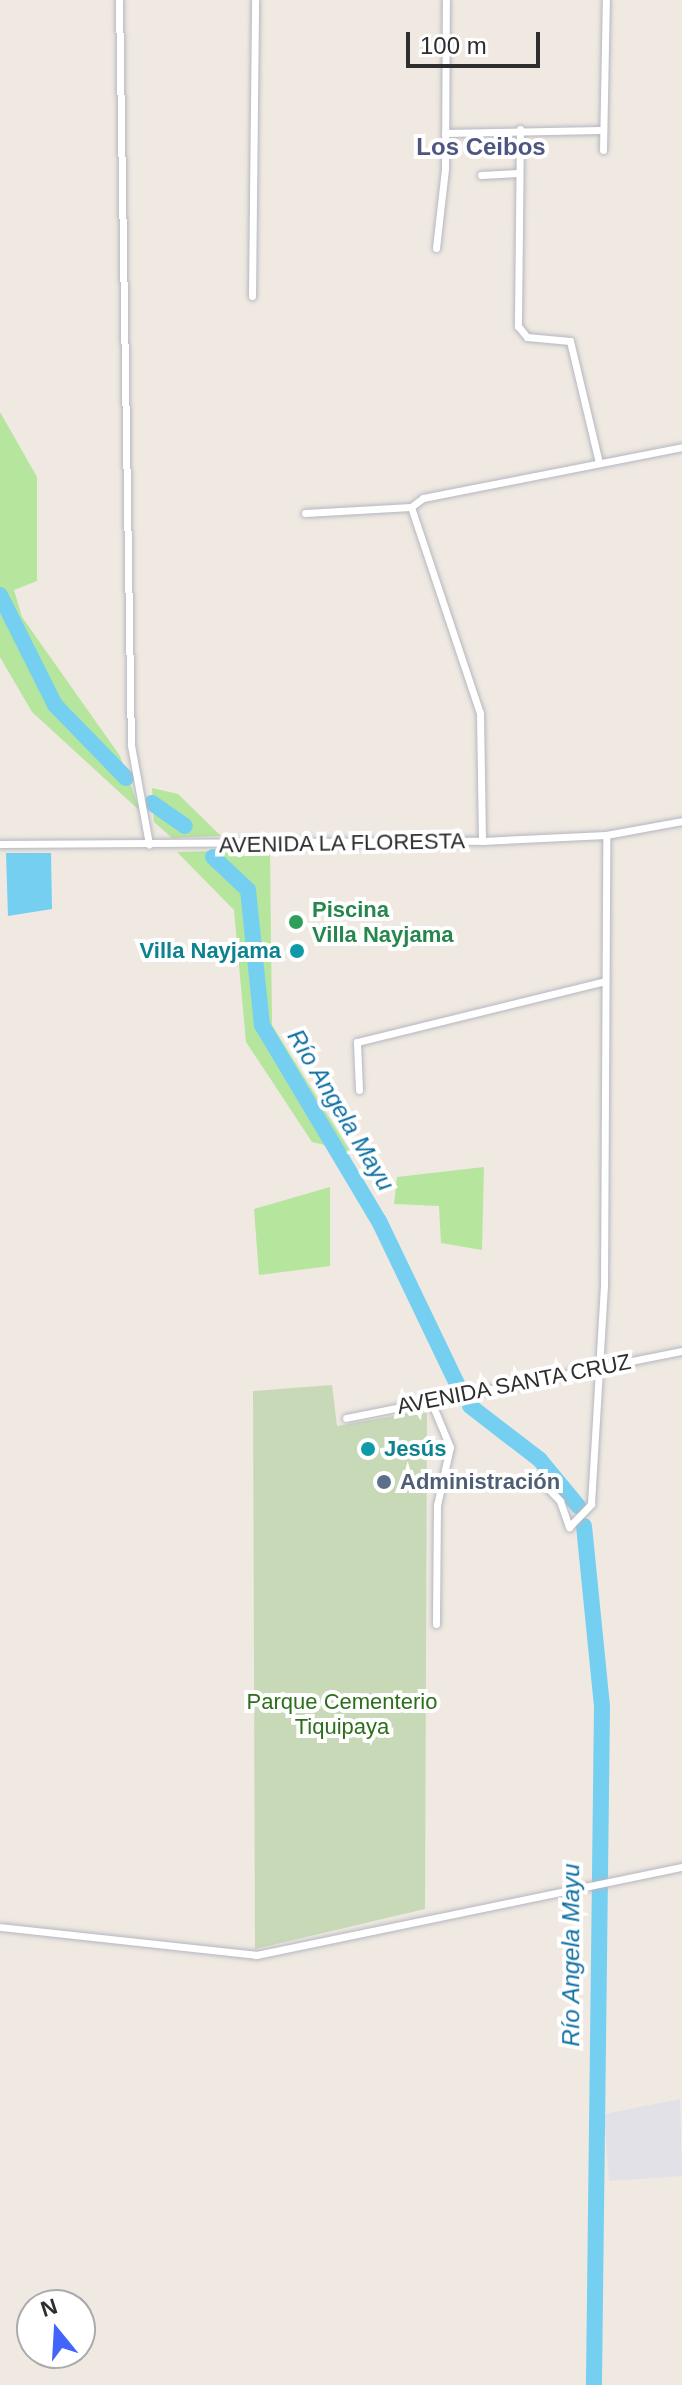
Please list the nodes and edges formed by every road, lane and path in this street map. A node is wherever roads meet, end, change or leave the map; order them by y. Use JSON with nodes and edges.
{"nodes":[{"id":1,"x":119,"y":0,"type":"edge"},
{"id":2,"x":255,"y":0,"type":"edge"},
{"id":3,"x":446,"y":0,"type":"edge"},
{"id":4,"x":606,"y":0,"type":"edge"},
{"id":5,"x":520,"y":129,"type":"junction"},
{"id":6,"x":601,"y":130,"type":"junction"},
{"id":7,"x":445,"y":133,"type":"junction"},
{"id":8,"x":603,"y":150,"type":"dead end"},
{"id":9,"x":518,"y":173,"type":"junction"},
{"id":10,"x":481,"y":175,"type":"dead end"},
{"id":11,"x":436,"y":248,"type":"dead end"},
{"id":12,"x":252,"y":296,"type":"dead end"},
{"id":13,"x":682,"y":447,"type":"edge"},
{"id":14,"x":599,"y":463,"type":"junction"},
{"id":15,"x":411,"y":507,"type":"junction"},
{"id":16,"x":305,"y":513,"type":"dead end"},
{"id":17,"x":682,"y":821,"type":"edge"},
{"id":18,"x":606,"y":835,"type":"junction"},
{"id":19,"x":482,"y":841,"type":"junction"},
{"id":20,"x":0,"y":844,"type":"edge"},
{"id":21,"x":149,"y":844,"type":"junction"},
{"id":22,"x":605,"y":981,"type":"junction"},
{"id":23,"x":359,"y":1090,"type":"dead end"},
{"id":24,"x":682,"y":1351,"type":"edge"},
{"id":25,"x":599,"y":1368,"type":"junction"},
{"id":26,"x":430,"y":1399,"type":"junction"},
{"id":27,"x":346,"y":1418,"type":"dead end"},
{"id":28,"x":538,"y":1478,"type":"dead end"},
{"id":29,"x":436,"y":1624,"type":"dead end"},
{"id":30,"x":682,"y":1867,"type":"edge"},
{"id":31,"x":0,"y":1927,"type":"edge"}],
"edges":[{"from":1,"to":21,"type":"street"},
{"from":2,"to":12,"type":"street"},
{"from":3,"to":7,"type":"street"},
{"from":4,"to":6,"type":"street"},
{"from":5,"to":6,"type":"street"},
{"from":5,"to":7,"type":"street"},
{"from":5,"to":9,"type":"street"},
{"from":6,"to":8,"type":"street"},
{"from":7,"to":11,"type":"street"},
{"from":9,"to":10,"type":"street"},
{"from":9,"to":14,"type":"street"},
{"from":13,"to":14,"type":"street"},
{"from":14,"to":15,"type":"street"},
{"from":15,"to":16,"type":"street"},
{"from":15,"to":19,"type":"street"},
{"from":17,"to":18,"type":"street","name":"AVENIDA LA FLORESTA"},
{"from":18,"to":19,"type":"street","name":"AVENIDA LA FLORESTA"},
{"from":18,"to":22,"type":"street"},
{"from":19,"to":21,"type":"street","name":"AVENIDA LA FLORESTA"},
{"from":20,"to":21,"type":"street","name":"AVENIDA LA FLORESTA"},
{"from":22,"to":23,"type":"street"},
{"from":22,"to":25,"type":"street"},
{"from":24,"to":25,"type":"street","name":"AVENIDA SANTA CRUZ"},
{"from":25,"to":26,"type":"street","name":"AVENIDA SANTA CRUZ"},
{"from":25,"to":28,"type":"street"},
{"from":26,"to":27,"type":"street","name":"AVENIDA SANTA CRUZ"},
{"from":26,"to":29,"type":"street"},
{"from":30,"to":31,"type":"street"}]}
